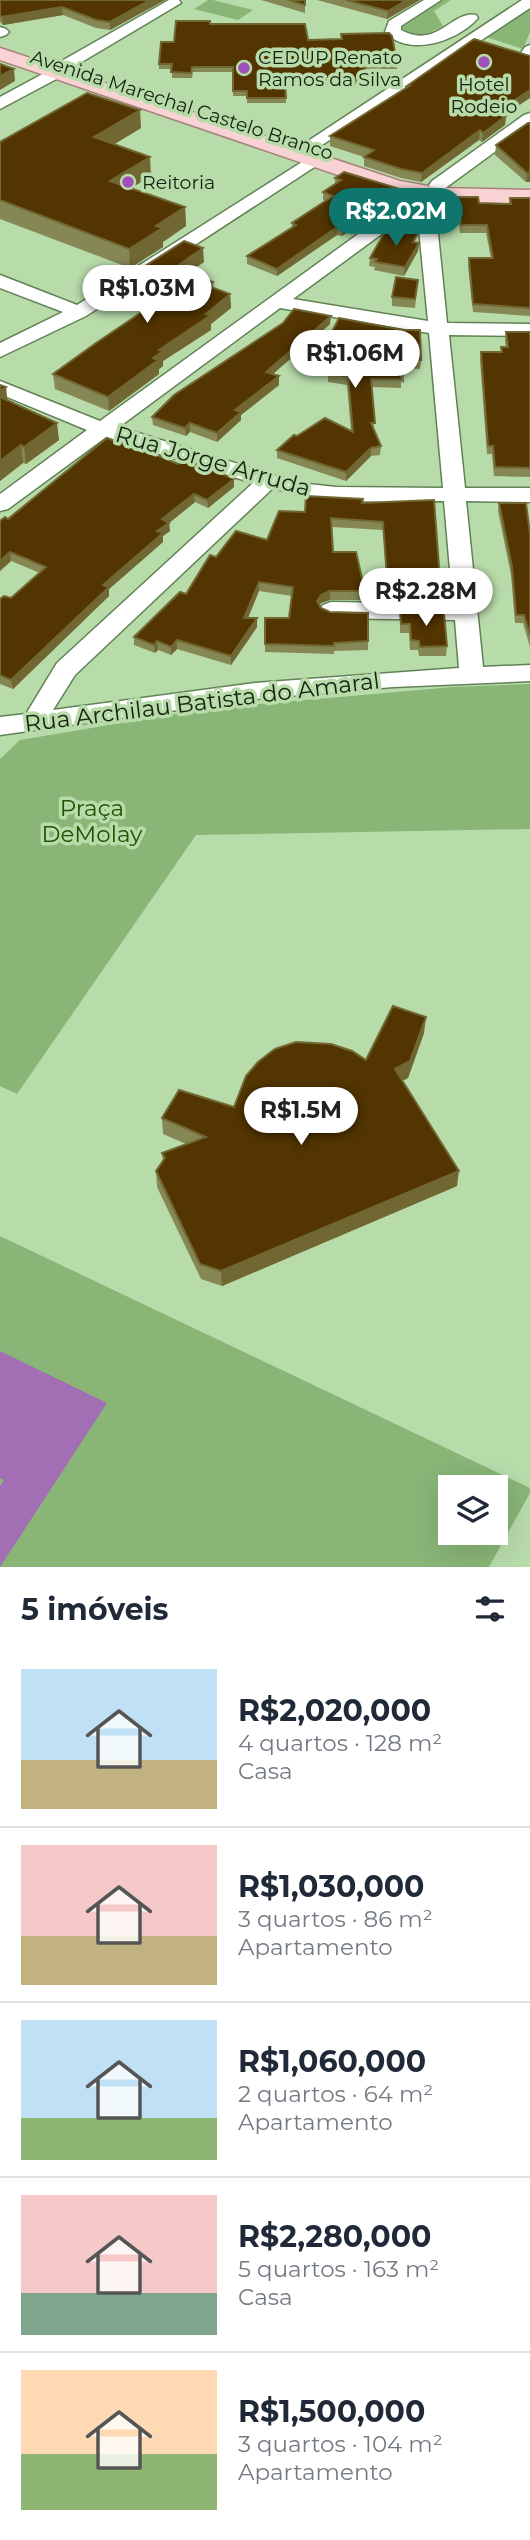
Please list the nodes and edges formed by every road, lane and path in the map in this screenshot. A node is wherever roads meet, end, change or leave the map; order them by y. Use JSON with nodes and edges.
{"nodes":[{"id":1,"x":434,"y":0,"type":"edge"},
{"id":2,"x":530,"y":1,"type":"edge"},
{"id":3,"x":174,"y":3,"type":"dead end"},
{"id":4,"x":486,"y":8,"type":"dead end"},
{"id":5,"x":470,"y":39,"type":"junction"},
{"id":6,"x":0,"y":44,"type":"edge"},
{"id":7,"x":493,"y":47,"type":"edge"},
{"id":8,"x":0,"y":54,"type":"edge"},
{"id":9,"x":60,"y":69,"type":"junction"},
{"id":10,"x":0,"y":104,"type":"edge"},
{"id":11,"x":530,"y":117,"type":"edge"},
{"id":12,"x":310,"y":153,"type":"junction"},
{"id":13,"x":530,"y":187,"type":"edge"},
{"id":14,"x":431,"y":190,"type":"junction"},
{"id":15,"x":530,"y":197,"type":"edge"},
{"id":16,"x":0,"y":281,"type":"edge"},
{"id":17,"x":276,"y":302,"type":"junction"},
{"id":18,"x":79,"y":312,"type":"junction"},
{"id":19,"x":438,"y":329,"type":"junction"},
{"id":20,"x":530,"y":330,"type":"edge"},
{"id":21,"x":0,"y":351,"type":"edge"},
{"id":22,"x":0,"y":387,"type":"edge"},
{"id":23,"x":102,"y":429,"type":"junction"},
{"id":24,"x":269,"y":480,"type":"junction"},
{"id":25,"x":454,"y":495,"type":"junction"},
{"id":26,"x":530,"y":495,"type":"edge"},
{"id":27,"x":0,"y":504,"type":"edge"},
{"id":28,"x":331,"y":610,"type":"edge"},
{"id":29,"x":466,"y":612,"type":"junction"},
{"id":30,"x":530,"y":673,"type":"edge"},
{"id":31,"x":472,"y":675,"type":"junction"},
{"id":32,"x":11,"y":727,"type":"edge"}],
"edges":[{"from":1,"to":4,"type":"street"},
{"from":2,"to":5,"type":"street"},
{"from":3,"to":9,"type":"street"},
{"from":5,"to":7,"type":"street"},
{"from":5,"to":12,"type":"street"},
{"from":6,"to":9,"type":"main road","name":"Avenida Marechal Castelo Branco"},
{"from":8,"to":9,"type":"main road","name":"Avenida Marechal Castelo Branco"},
{"from":9,"to":10,"type":"street"},
{"from":9,"to":12,"type":"main road","name":"Avenida Marechal Castelo Branco"},
{"from":11,"to":14,"type":"street"},
{"from":12,"to":14,"type":"main road","name":"Avenida Marechal Castelo Branco"},
{"from":12,"to":18,"type":"street"},
{"from":13,"to":14,"type":"main road"},
{"from":14,"to":15,"type":"main road","name":"Avenida Marechal Castelo Branco"},
{"from":14,"to":17,"type":"street"},
{"from":14,"to":19,"type":"street"},
{"from":16,"to":18,"type":"street"},
{"from":17,"to":19,"type":"street"},
{"from":17,"to":23,"type":"street"},
{"from":18,"to":21,"type":"street"},
{"from":19,"to":20,"type":"street"},
{"from":19,"to":25,"type":"street"},
{"from":22,"to":23,"type":"street","name":"Rua Jorge Arruda"},
{"from":23,"to":24,"type":"street","name":"Rua Jorge Arruda"},
{"from":23,"to":27,"type":"street"},
{"from":24,"to":25,"type":"street","name":"Rua Jorge Arruda"},
{"from":24,"to":32,"type":"street"},
{"from":25,"to":26,"type":"street","name":"Rua Jorge Arruda"},
{"from":25,"to":29,"type":"street"},
{"from":28,"to":29,"type":"street"},
{"from":29,"to":31,"type":"street"},
{"from":30,"to":31,"type":"street","name":"Rua Archilau Batista do Amaral"},
{"from":31,"to":32,"type":"street","name":"Rua Archilau Batista do Amaral"}]}
